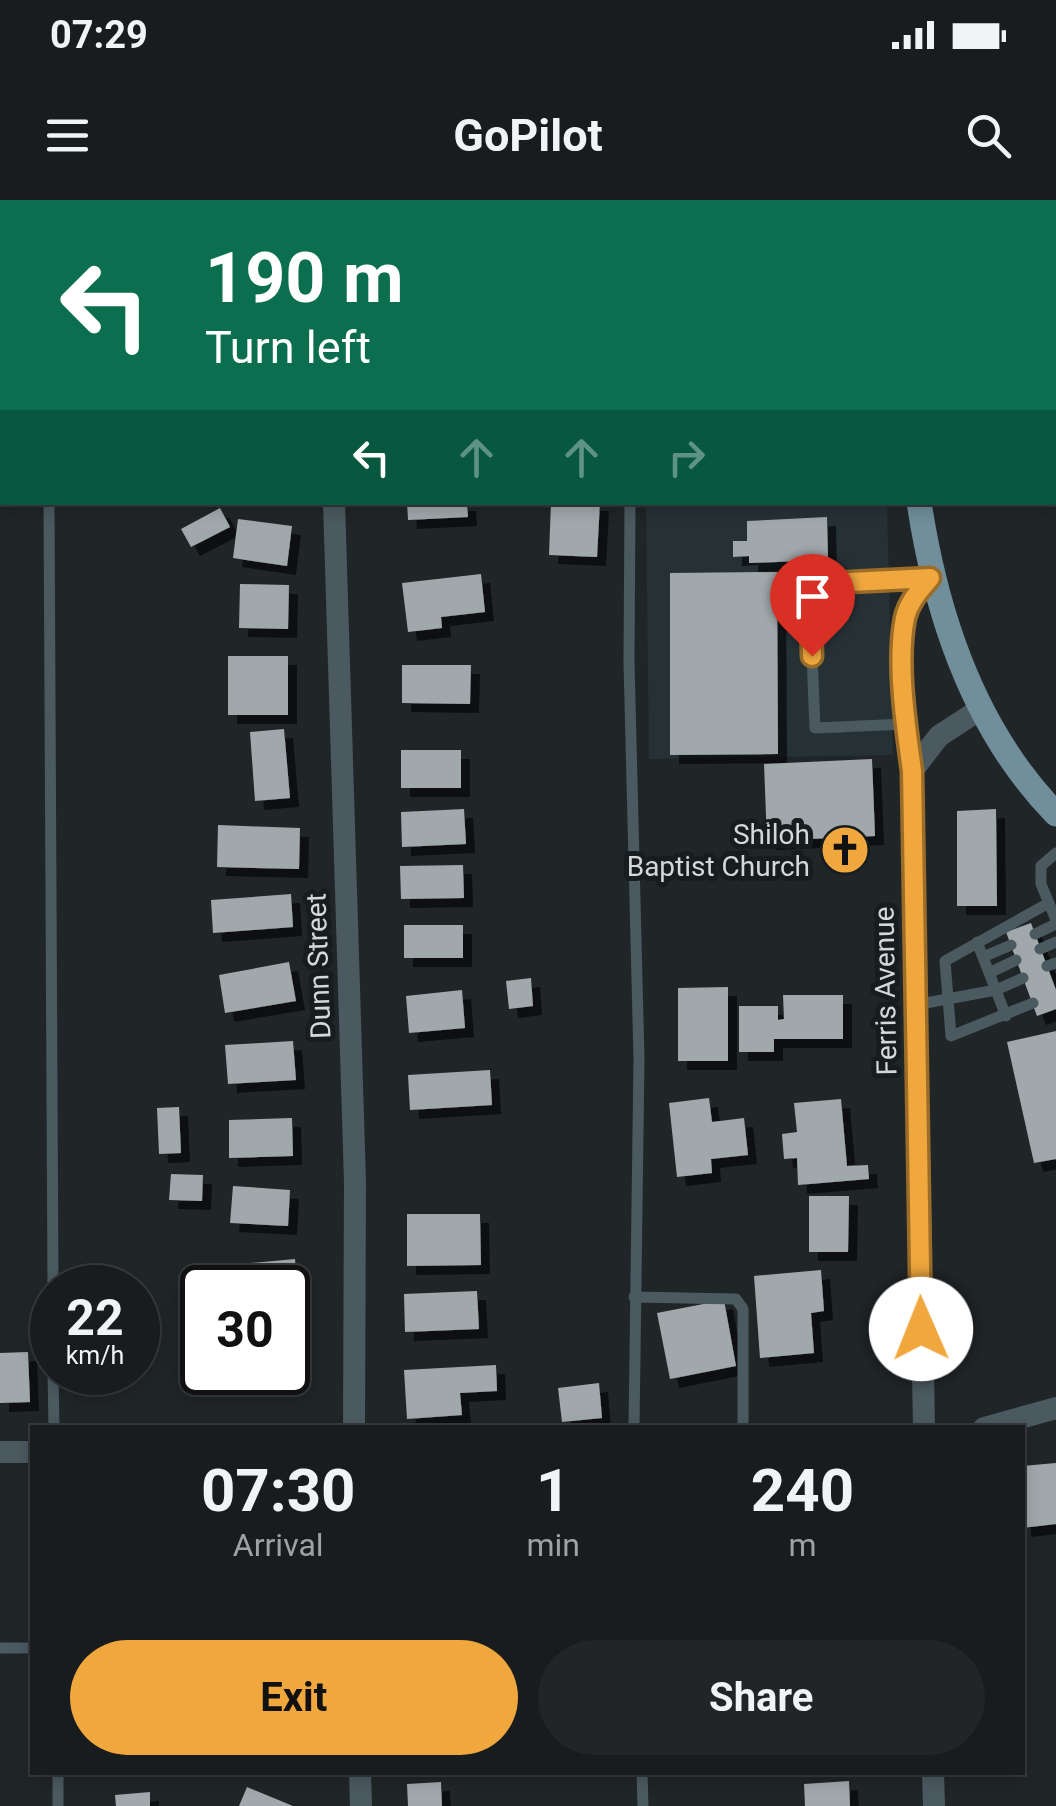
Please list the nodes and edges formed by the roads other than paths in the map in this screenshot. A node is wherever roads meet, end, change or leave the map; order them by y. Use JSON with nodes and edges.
{"nodes":[{"id":1,"x":49,"y":505,"type":"edge"},
{"id":2,"x":334,"y":505,"type":"edge"},
{"id":3,"x":630,"y":505,"type":"edge"},
{"id":4,"x":919,"y":505,"type":"edge"},
{"id":5,"x":930,"y":578,"type":"junction"},
{"id":6,"x":982,"y":708,"type":"junction"},
{"id":7,"x":906,"y":724,"type":"junction"},
{"id":8,"x":912,"y":771,"type":"junction"},
{"id":9,"x":1054,"y":808,"type":"edge"},
{"id":10,"x":1056,"y":853,"type":"edge"},
{"id":11,"x":1048,"y":904,"type":"junction"},
{"id":12,"x":1056,"y":922,"type":"edge"},
{"id":13,"x":1035,"y":934,"type":"dead end"},
{"id":14,"x":977,"y":942,"type":"junction"},
{"id":15,"x":1056,"y":942,"type":"edge"},
{"id":16,"x":1011,"y":946,"type":"dead end"},
{"id":17,"x":1040,"y":949,"type":"dead end"},
{"id":18,"x":983,"y":958,"type":"junction"},
{"id":19,"x":1016,"y":960,"type":"dead end"},
{"id":20,"x":989,"y":973,"type":"junction"},
{"id":21,"x":1023,"y":978,"type":"dead end"},
{"id":22,"x":996,"y":990,"type":"junction"},
{"id":23,"x":948,"y":1000,"type":"junction"},
{"id":24,"x":1033,"y":1003,"type":"dead end"},
{"id":25,"x":915,"y":1005,"type":"junction"},
{"id":26,"x":1006,"y":1016,"type":"junction"},
{"id":27,"x":53,"y":1265,"type":"edge"},
{"id":28,"x":634,"y":1297,"type":"junction"},
{"id":29,"x":54,"y":1395,"type":"edge"},
{"id":30,"x":1056,"y":1408,"type":"edge"},
{"id":31,"x":54,"y":1425,"type":"edge"},
{"id":32,"x":354,"y":1425,"type":"edge"},
{"id":33,"x":634,"y":1425,"type":"edge"},
{"id":34,"x":743,"y":1425,"type":"edge"},
{"id":35,"x":924,"y":1425,"type":"edge"},
{"id":36,"x":995,"y":1425,"type":"edge"},
{"id":37,"x":0,"y":1452,"type":"edge"},
{"id":38,"x":30,"y":1452,"type":"edge"},
{"id":39,"x":0,"y":1648,"type":"edge"},
{"id":40,"x":30,"y":1648,"type":"edge"},
{"id":41,"x":58,"y":1775,"type":"edge"},
{"id":42,"x":360,"y":1775,"type":"edge"},
{"id":43,"x":642,"y":1775,"type":"edge"},
{"id":44,"x":933,"y":1775,"type":"edge"},
{"id":45,"x":58,"y":1806,"type":"edge"},
{"id":46,"x":361,"y":1806,"type":"edge"},
{"id":47,"x":643,"y":1806,"type":"edge"},
{"id":48,"x":934,"y":1806,"type":"edge"}],
"edges":[{"from":1,"to":27,"type":"lane"},
{"from":2,"to":32,"type":"street","name":"Dunn Street"},
{"from":3,"to":28,"type":"lane"},
{"from":4,"to":5,"type":"main road"},
{"from":5,"to":6,"type":"main road"},
{"from":5,"to":7,"type":"street","name":"Ferris Avenue"},
{"from":5,"to":7,"type":"lane"},
{"from":6,"to":8,"type":"street"},
{"from":6,"to":9,"type":"main road"},
{"from":7,"to":8,"type":"street","name":"Ferris Avenue"},
{"from":8,"to":25,"type":"street","name":"Ferris Avenue"},
{"from":10,"to":11,"type":"lane"},
{"from":11,"to":12,"type":"lane"},
{"from":11,"to":14,"type":"lane"},
{"from":12,"to":13,"type":"lane"},
{"from":14,"to":18,"type":"lane"},
{"from":14,"to":23,"type":"lane"},
{"from":15,"to":17,"type":"lane"},
{"from":16,"to":18,"type":"lane"},
{"from":18,"to":20,"type":"lane"},
{"from":19,"to":20,"type":"lane"},
{"from":20,"to":22,"type":"lane"},
{"from":21,"to":22,"type":"lane"},
{"from":22,"to":23,"type":"lane"},
{"from":22,"to":26,"type":"lane"},
{"from":23,"to":25,"type":"lane"},
{"from":23,"to":26,"type":"lane"},
{"from":24,"to":26,"type":"lane"},
{"from":25,"to":35,"type":"street","name":"Ferris Avenue"},
{"from":28,"to":33,"type":"lane"},
{"from":28,"to":34,"type":"lane"},
{"from":29,"to":31,"type":"lane"},
{"from":30,"to":36,"type":"street"},
{"from":37,"to":38,"type":"street"},
{"from":39,"to":40,"type":"lane"},
{"from":41,"to":45,"type":"lane"},
{"from":42,"to":46,"type":"street"},
{"from":43,"to":47,"type":"lane"},
{"from":44,"to":48,"type":"street"}]}
